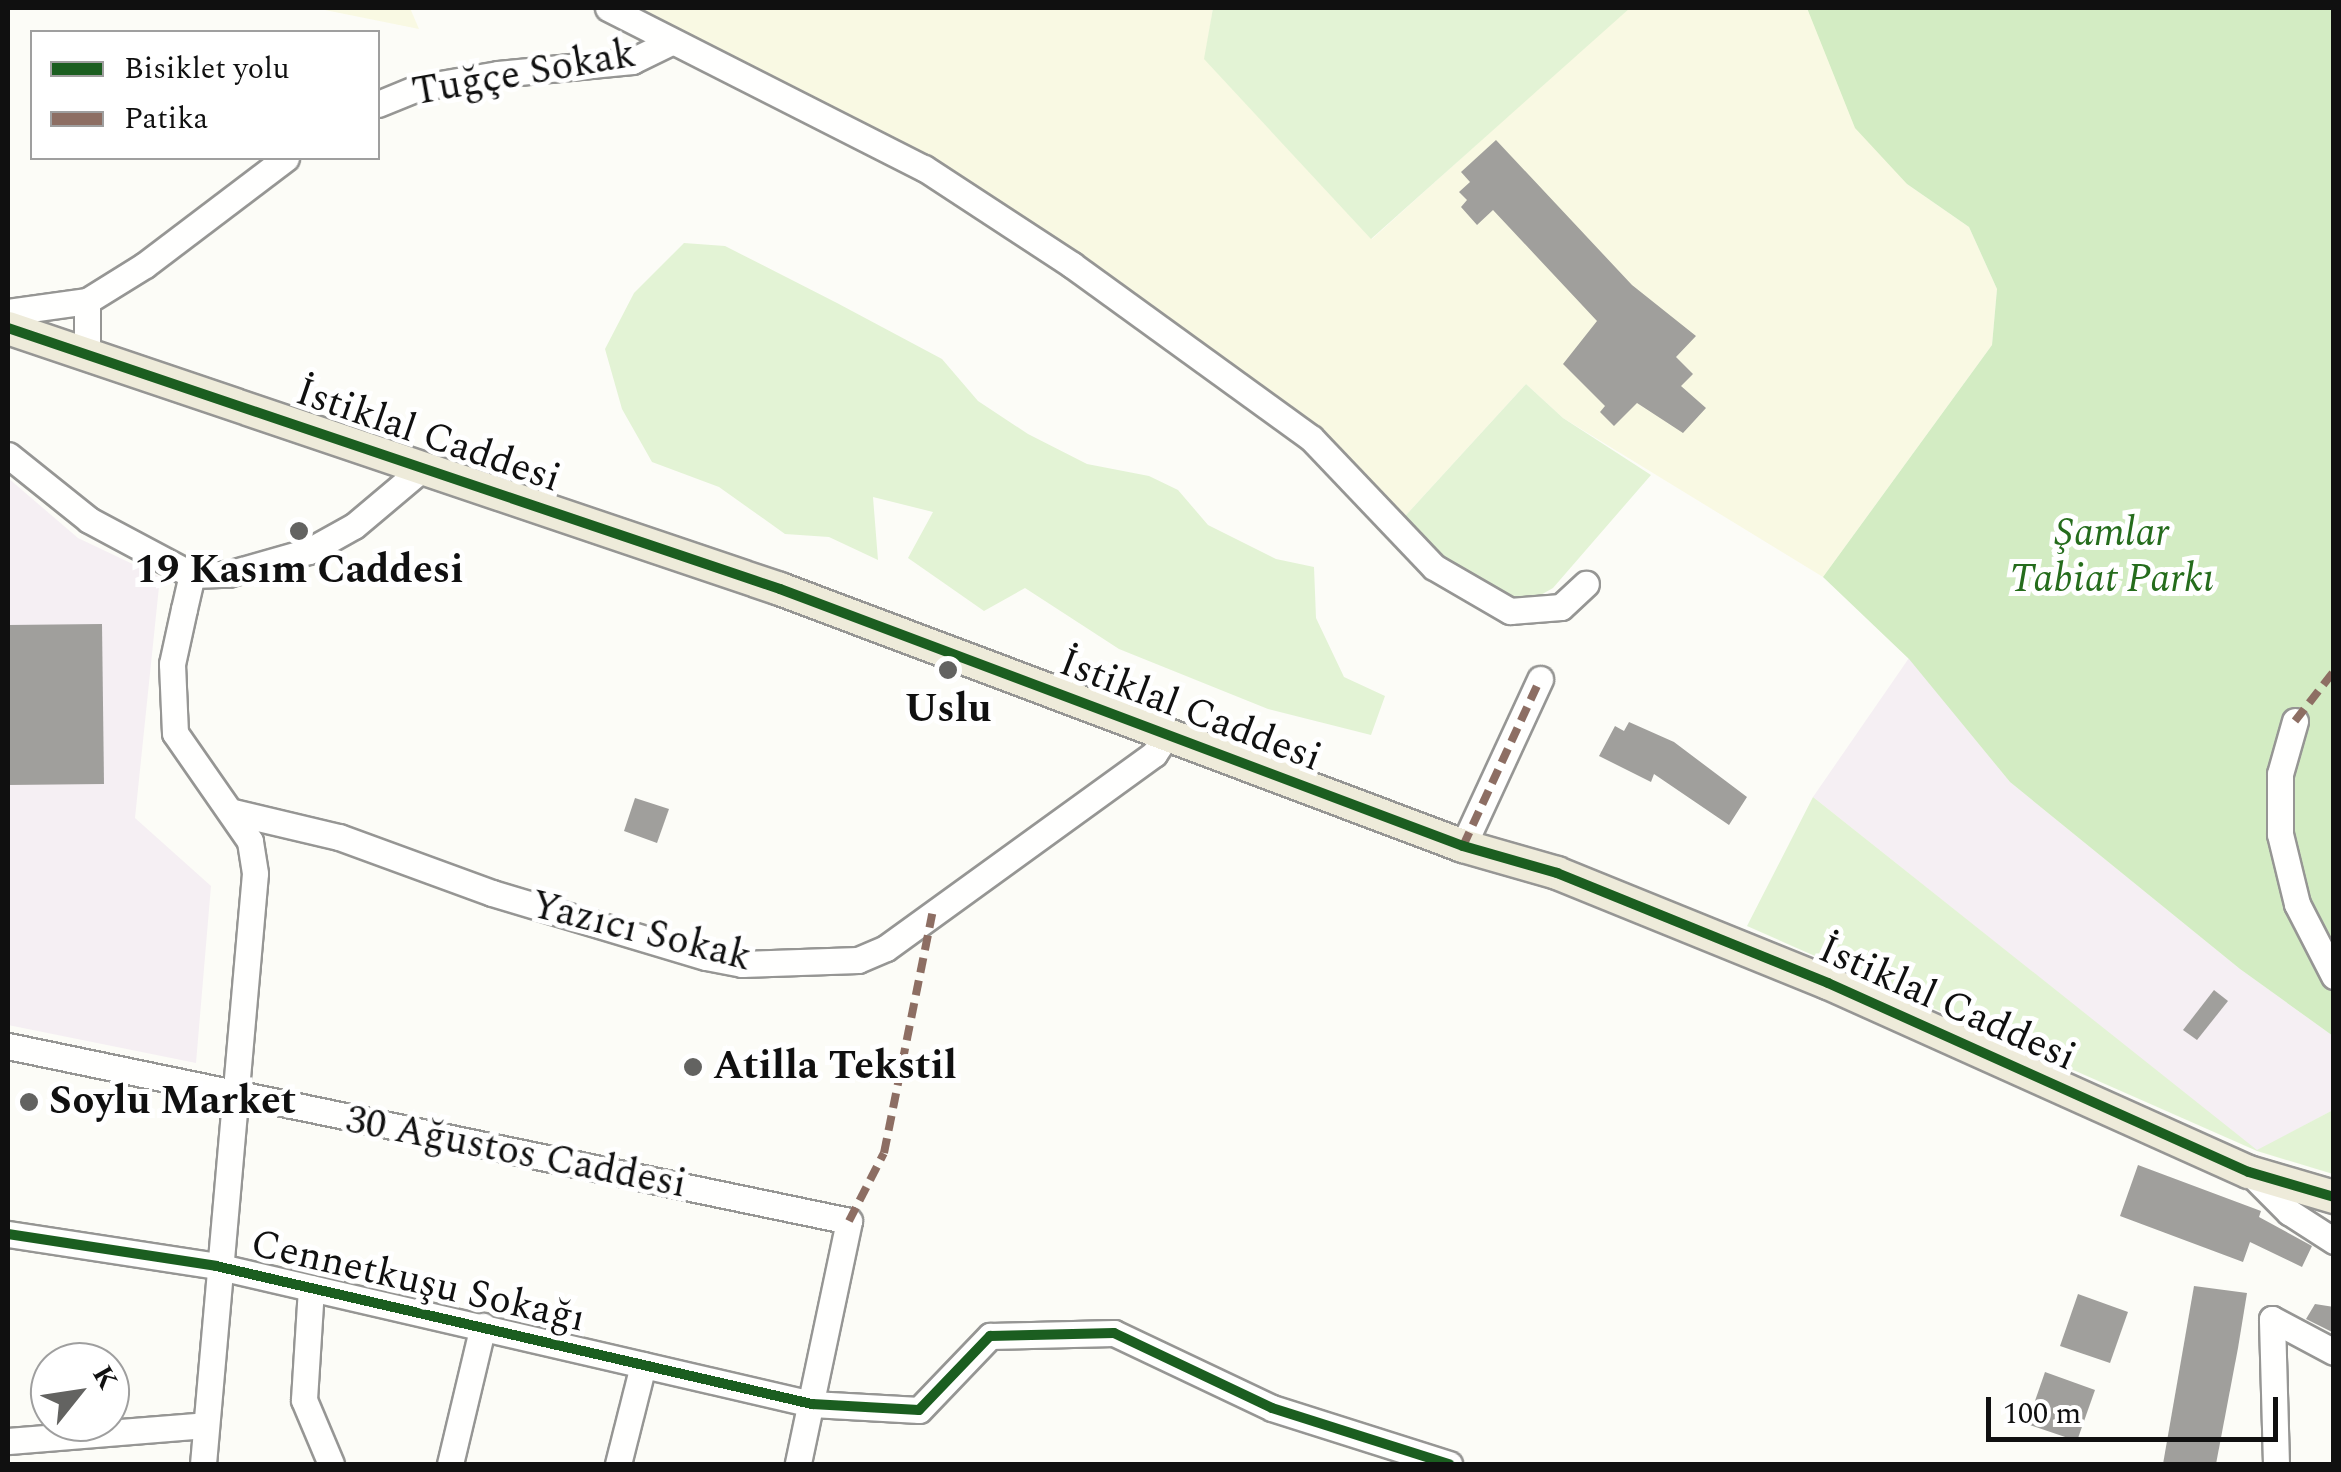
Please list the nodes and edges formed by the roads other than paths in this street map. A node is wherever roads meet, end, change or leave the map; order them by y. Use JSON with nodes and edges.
{"nodes":[{"id":1,"x":608,"y":8,"type":"edge"},
{"id":2,"x":669,"y":42,"type":"junction"},
{"id":3,"x":380,"y":103,"type":"edge"},
{"id":4,"x":283,"y":160,"type":"edge"},
{"id":5,"x":87,"y":301,"type":"junction"},
{"id":6,"x":8,"y":312,"type":"edge"},
{"id":7,"x":8,"y":328,"type":"edge"},
{"id":8,"x":87,"y":354,"type":"junction"},
{"id":9,"x":8,"y":455,"type":"edge"},
{"id":10,"x":424,"y":466,"type":"junction"},
{"id":11,"x":192,"y":575,"type":"junction"},
{"id":12,"x":1586,"y":584,"type":"dead end"},
{"id":13,"x":1540,"y":679,"type":"dead end"},
{"id":14,"x":2295,"y":721,"type":"dead end"},
{"id":15,"x":1168,"y":735,"type":"junction"},
{"id":16,"x":233,"y":812,"type":"junction"},
{"id":17,"x":1463,"y":846,"type":"junction"},
{"id":18,"x":2334,"y":976,"type":"edge"},
{"id":19,"x":8,"y":1046,"type":"edge"},
{"id":20,"x":237,"y":1097,"type":"junction"},
{"id":21,"x":2249,"y":1172,"type":"junction"},
{"id":22,"x":2334,"y":1197,"type":"edge"},
{"id":23,"x":8,"y":1234,"type":"edge"},
{"id":24,"x":2334,"y":1241,"type":"edge"},
{"id":25,"x":216,"y":1266,"type":"junction"},
{"id":26,"x":311,"y":1288,"type":"junction"},
{"id":27,"x":484,"y":1326,"type":"junction"},
{"id":28,"x":2334,"y":1352,"type":"edge"},
{"id":29,"x":643,"y":1365,"type":"junction"},
{"id":30,"x":812,"y":1404,"type":"junction"},
{"id":31,"x":205,"y":1425,"type":"junction"},
{"id":32,"x":8,"y":1441,"type":"edge"},
{"id":33,"x":207,"y":1463,"type":"edge"},
{"id":34,"x":331,"y":1464,"type":"edge"},
{"id":35,"x":450,"y":1464,"type":"edge"},
{"id":36,"x":618,"y":1464,"type":"edge"},
{"id":37,"x":798,"y":1464,"type":"edge"},
{"id":38,"x":1448,"y":1464,"type":"edge"},
{"id":39,"x":2276,"y":1464,"type":"edge"}],
"edges":[{"from":1,"to":2,"type":"street"},
{"from":2,"to":3,"type":"street","name":"Tuğçe Sokak"},
{"from":2,"to":12,"type":"street"},
{"from":4,"to":5,"type":"street"},
{"from":5,"to":6,"type":"street"},
{"from":5,"to":8,"type":"street"},
{"from":7,"to":8,"type":"main road","name":"İstiklal Caddesi"},
{"from":8,"to":10,"type":"main road","name":"İstiklal Caddesi"},
{"from":9,"to":11,"type":"street"},
{"from":10,"to":11,"type":"street"},
{"from":10,"to":15,"type":"main road","name":"İstiklal Caddesi"},
{"from":11,"to":16,"type":"street"},
{"from":13,"to":17,"type":"street"},
{"from":14,"to":18,"type":"street"},
{"from":15,"to":16,"type":"street","name":"Yazıcı Sokak"},
{"from":15,"to":17,"type":"main road","name":"İstiklal Caddesi"},
{"from":16,"to":20,"type":"street"},
{"from":17,"to":21,"type":"main road","name":"İstiklal Caddesi"},
{"from":19,"to":20,"type":"street","name":"30 Ağustos Caddesi"},
{"from":20,"to":25,"type":"street"},
{"from":20,"to":30,"type":"street","name":"30 Ağustos Caddesi"},
{"from":21,"to":22,"type":"main road","name":"İstiklal Caddesi"},
{"from":21,"to":24,"type":"street"},
{"from":23,"to":25,"type":"street","name":"Cennetkuşu Sokağı"},
{"from":25,"to":26,"type":"street","name":"Cennetkuşu Sokağı"},
{"from":25,"to":31,"type":"street"},
{"from":26,"to":27,"type":"street","name":"Cennetkuşu Sokağı"},
{"from":26,"to":34,"type":"street"},
{"from":27,"to":29,"type":"street","name":"Cennetkuşu Sokağı"},
{"from":27,"to":35,"type":"street"},
{"from":28,"to":39,"type":"street"},
{"from":29,"to":30,"type":"street","name":"Cennetkuşu Sokağı"},
{"from":29,"to":36,"type":"street"},
{"from":30,"to":37,"type":"street"},
{"from":30,"to":38,"type":"street","name":"Cennetkuşu Sokağı"},
{"from":31,"to":32,"type":"street"},
{"from":31,"to":33,"type":"street"}]}
